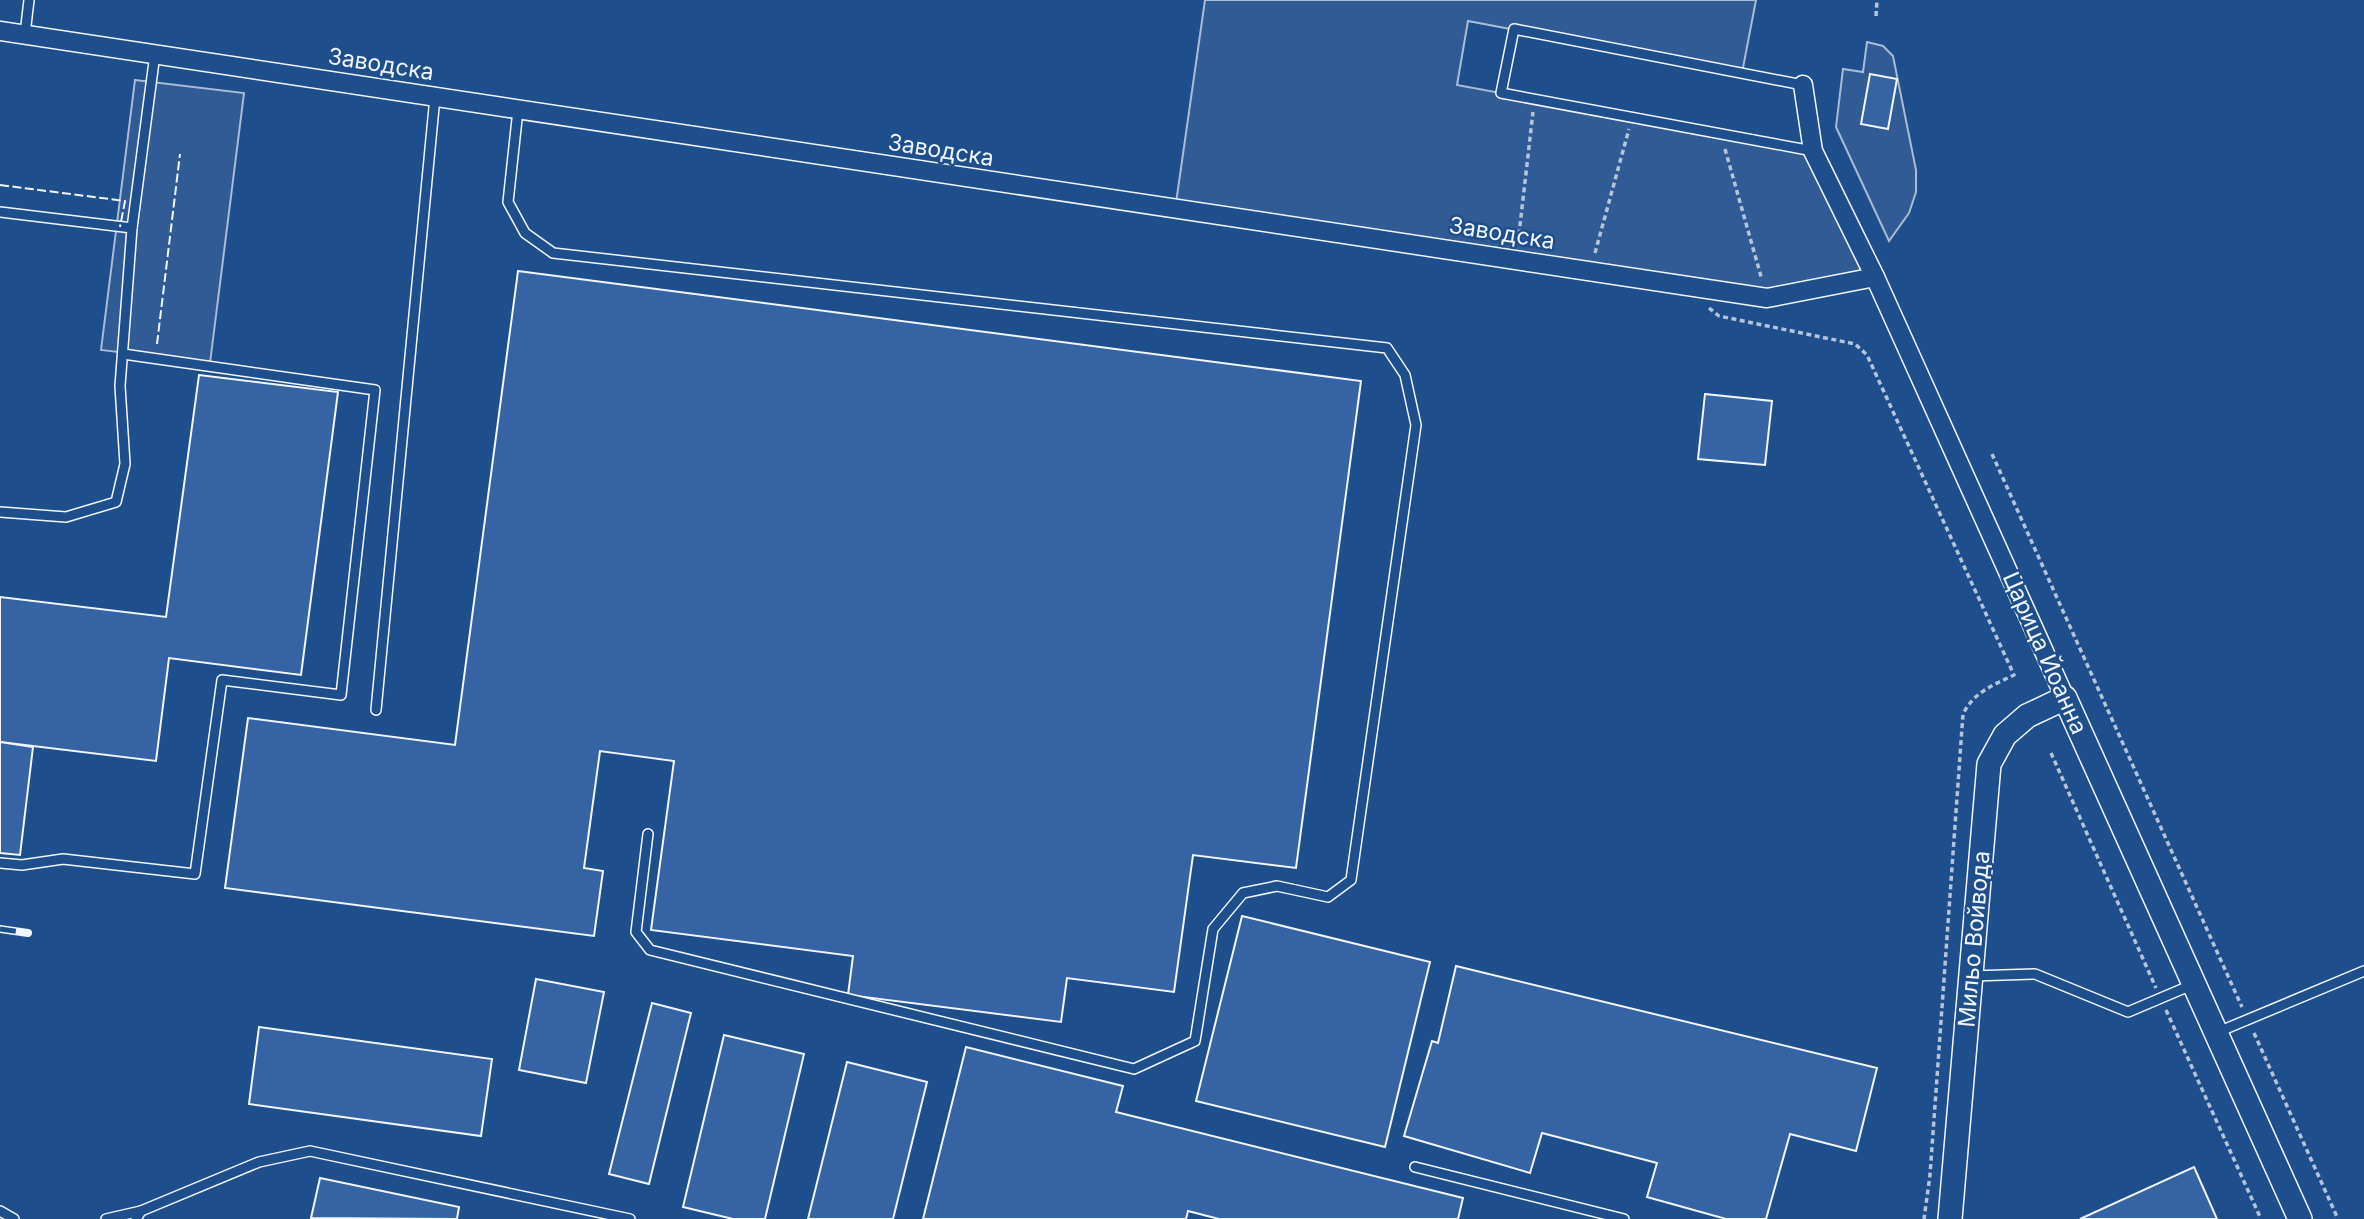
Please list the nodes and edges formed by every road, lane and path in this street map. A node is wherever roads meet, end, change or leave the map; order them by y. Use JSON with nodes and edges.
{"nodes":[{"id":1,"x":29,"y":0,"type":"edge"},
{"id":2,"x":1877,"y":0,"type":"edge"},
{"id":3,"x":1875,"y":16,"type":"dead end"},
{"id":4,"x":0,"y":31,"type":"edge"},
{"id":5,"x":25,"y":34,"type":"junction"},
{"id":6,"x":155,"y":54,"type":"junction"},
{"id":7,"x":1803,"y":85,"type":"joint"},
{"id":8,"x":435,"y":97,"type":"junction"},
{"id":9,"x":1534,"y":99,"type":"junction"},
{"id":10,"x":518,"y":110,"type":"junction"},
{"id":11,"x":1632,"y":117,"type":"junction"},
{"id":12,"x":1720,"y":134,"type":"junction"},
{"id":13,"x":1812,"y":151,"type":"junction"},
{"id":14,"x":0,"y":212,"type":"edge"},
{"id":15,"x":132,"y":228,"type":"junction"},
{"id":16,"x":1516,"y":260,"type":"junction"},
{"id":17,"x":1590,"y":271,"type":"junction"},
{"id":18,"x":1875,"y":277,"type":"junction"},
{"id":19,"x":1679,"y":284,"type":"junction"},
{"id":20,"x":1767,"y":298,"type":"junction"},
{"id":21,"x":123,"y":354,"type":"junction"},
{"id":22,"x":1992,"y":454,"type":"dead end"},
{"id":23,"x":0,"y":512,"type":"edge"},
{"id":24,"x":2065,"y":698,"type":"junction"},
{"id":25,"x":376,"y":710,"type":"dead end"},
{"id":26,"x":648,"y":834,"type":"dead end"},
{"id":27,"x":0,"y":863,"type":"edge"},
{"id":28,"x":2364,"y":971,"type":"edge"},
{"id":29,"x":1970,"y":976,"type":"junction"},
{"id":30,"x":2194,"y":984,"type":"junction"},
{"id":31,"x":2248,"y":1020,"type":"junction"},
{"id":32,"x":2216,"y":1033,"type":"junction"},
{"id":33,"x":1415,"y":1167,"type":"dead end"},
{"id":34,"x":0,"y":1211,"type":"edge"},
{"id":35,"x":138,"y":1215,"type":"edge"},
{"id":36,"x":624,"y":1218,"type":"edge"},
{"id":37,"x":14,"y":1219,"type":"edge"},
{"id":38,"x":106,"y":1219,"type":"edge"},
{"id":39,"x":1624,"y":1219,"type":"edge"},
{"id":40,"x":1924,"y":1219,"type":"edge"},
{"id":41,"x":1950,"y":1219,"type":"edge"},
{"id":42,"x":2301,"y":1219,"type":"edge"},
{"id":43,"x":2338,"y":1219,"type":"edge"}],
"edges":[{"from":1,"to":5,"type":"lane"},
{"from":2,"to":3,"type":"path"},
{"from":4,"to":5,"type":"street","name":"Заводска"},
{"from":5,"to":6,"type":"street","name":"Заводска"},
{"from":6,"to":8,"type":"street","name":"Заводска"},
{"from":6,"to":15,"type":"lane"},
{"from":7,"to":9,"type":"lane"},
{"from":7,"to":13,"type":"street","name":"Царица Йоанна"},
{"from":8,"to":10,"type":"street","name":"Заводска"},
{"from":8,"to":25,"type":"lane"},
{"from":9,"to":11,"type":"lane"},
{"from":9,"to":16,"type":"path"},
{"from":10,"to":16,"type":"street","name":"Заводска"},
{"from":10,"to":26,"type":"lane"},
{"from":11,"to":12,"type":"lane"},
{"from":11,"to":17,"type":"path"},
{"from":12,"to":13,"type":"lane"},
{"from":12,"to":20,"type":"path"},
{"from":13,"to":18,"type":"street","name":"Царица Йоанна"},
{"from":14,"to":15,"type":"lane"},
{"from":15,"to":21,"type":"lane"},
{"from":16,"to":17,"type":"street","name":"Заводска"},
{"from":17,"to":19,"type":"street","name":"Заводска"},
{"from":18,"to":20,"type":"street","name":"Заводска"},
{"from":18,"to":24,"type":"street","name":"Царица Йоанна"},
{"from":19,"to":20,"type":"street","name":"Заводска"},
{"from":19,"to":40,"type":"path"},
{"from":21,"to":23,"type":"lane"},
{"from":21,"to":27,"type":"lane"},
{"from":22,"to":31,"type":"path"},
{"from":24,"to":29,"type":"street","name":"Мильо Войвода"},
{"from":24,"to":30,"type":"street","name":"Царица Йоанна"},
{"from":28,"to":31,"type":"lane"},
{"from":29,"to":30,"type":"lane"},
{"from":29,"to":41,"type":"street","name":"Мильо Войвода"},
{"from":30,"to":32,"type":"street","name":"Царица Йоанна"},
{"from":31,"to":32,"type":"lane"},
{"from":31,"to":43,"type":"path"},
{"from":32,"to":42,"type":"street","name":"Царица Йоанна"},
{"from":33,"to":39,"type":"lane"},
{"from":34,"to":37,"type":"lane"},
{"from":35,"to":36,"type":"lane"},
{"from":35,"to":38,"type":"lane"}]}
